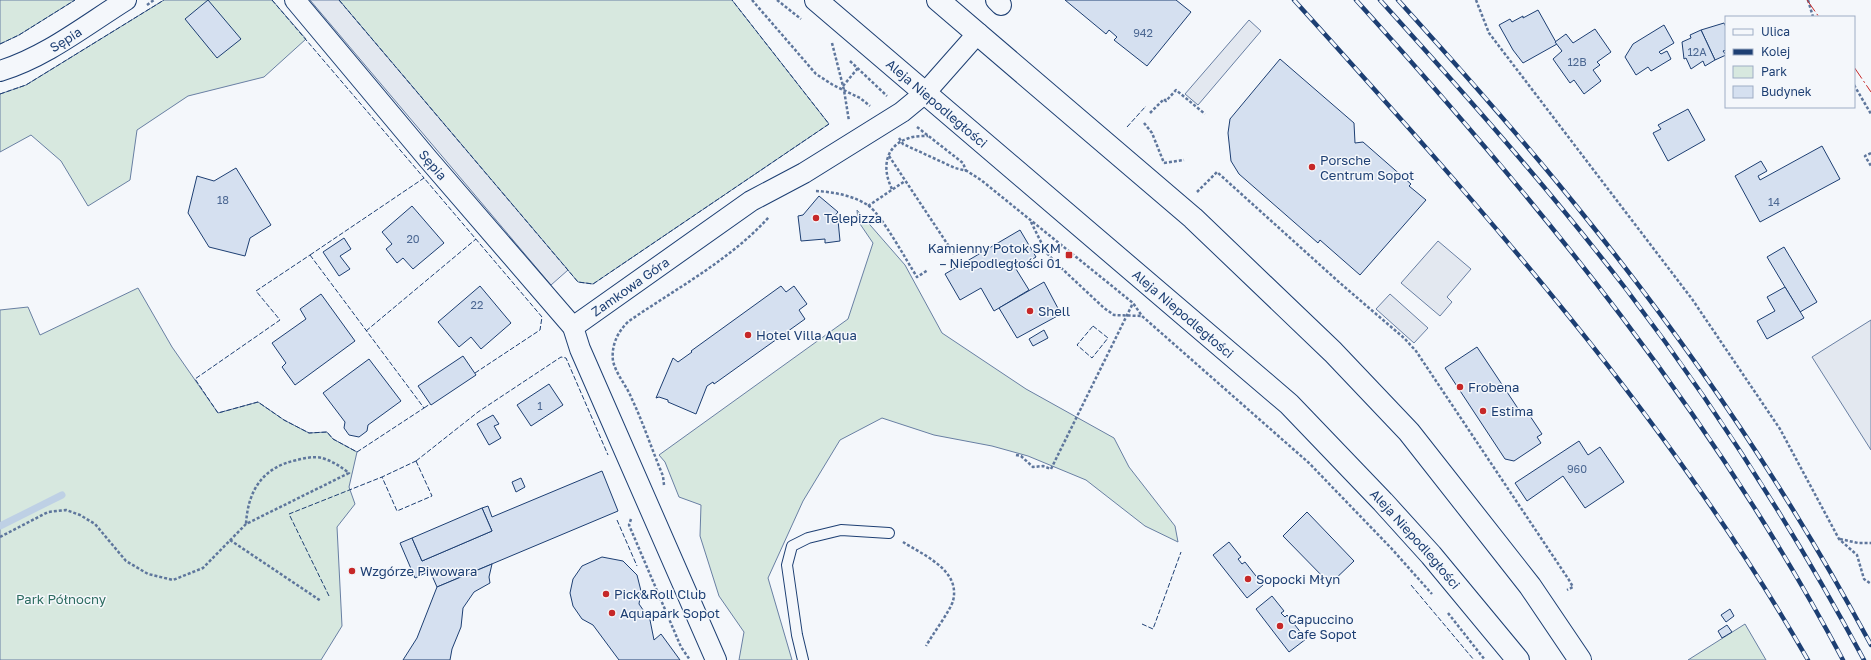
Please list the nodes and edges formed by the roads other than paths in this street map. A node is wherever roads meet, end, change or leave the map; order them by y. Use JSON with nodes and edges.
{"nodes":[{"id":1,"x":126,"y":0,"type":"edge"},
{"id":2,"x":295,"y":0,"type":"edge"},
{"id":3,"x":816,"y":0,"type":"edge"},
{"id":4,"x":938,"y":0,"type":"edge"},
{"id":5,"x":978,"y":34,"type":"junction"},
{"id":6,"x":0,"y":71,"type":"edge"},
{"id":7,"x":925,"y":93,"type":"junction"},
{"id":8,"x":572,"y":327,"type":"junction"},
{"id":9,"x":889,"y":533,"type":"road end"},
{"id":10,"x":716,"y":660,"type":"edge"},
{"id":11,"x":803,"y":660,"type":"edge"},
{"id":12,"x":1518,"y":660,"type":"edge"},
{"id":13,"x":1580,"y":660,"type":"edge"}],
"edges":[{"from":1,"to":6,"type":"street","name":"Sępia"},
{"from":2,"to":8,"type":"street","name":"Sępia"},
{"from":3,"to":7,"type":"main road","name":"Aleja Niepodległości"},
{"from":4,"to":5,"type":"main road"},
{"from":5,"to":7,"type":"street","name":"Zamkowa Góra"},
{"from":5,"to":13,"type":"main road"},
{"from":7,"to":8,"type":"street","name":"Zamkowa Góra"},
{"from":7,"to":12,"type":"main road","name":"Aleja Niepodległości"},
{"from":8,"to":10,"type":"street"},
{"from":9,"to":11,"type":"lane"}]}
